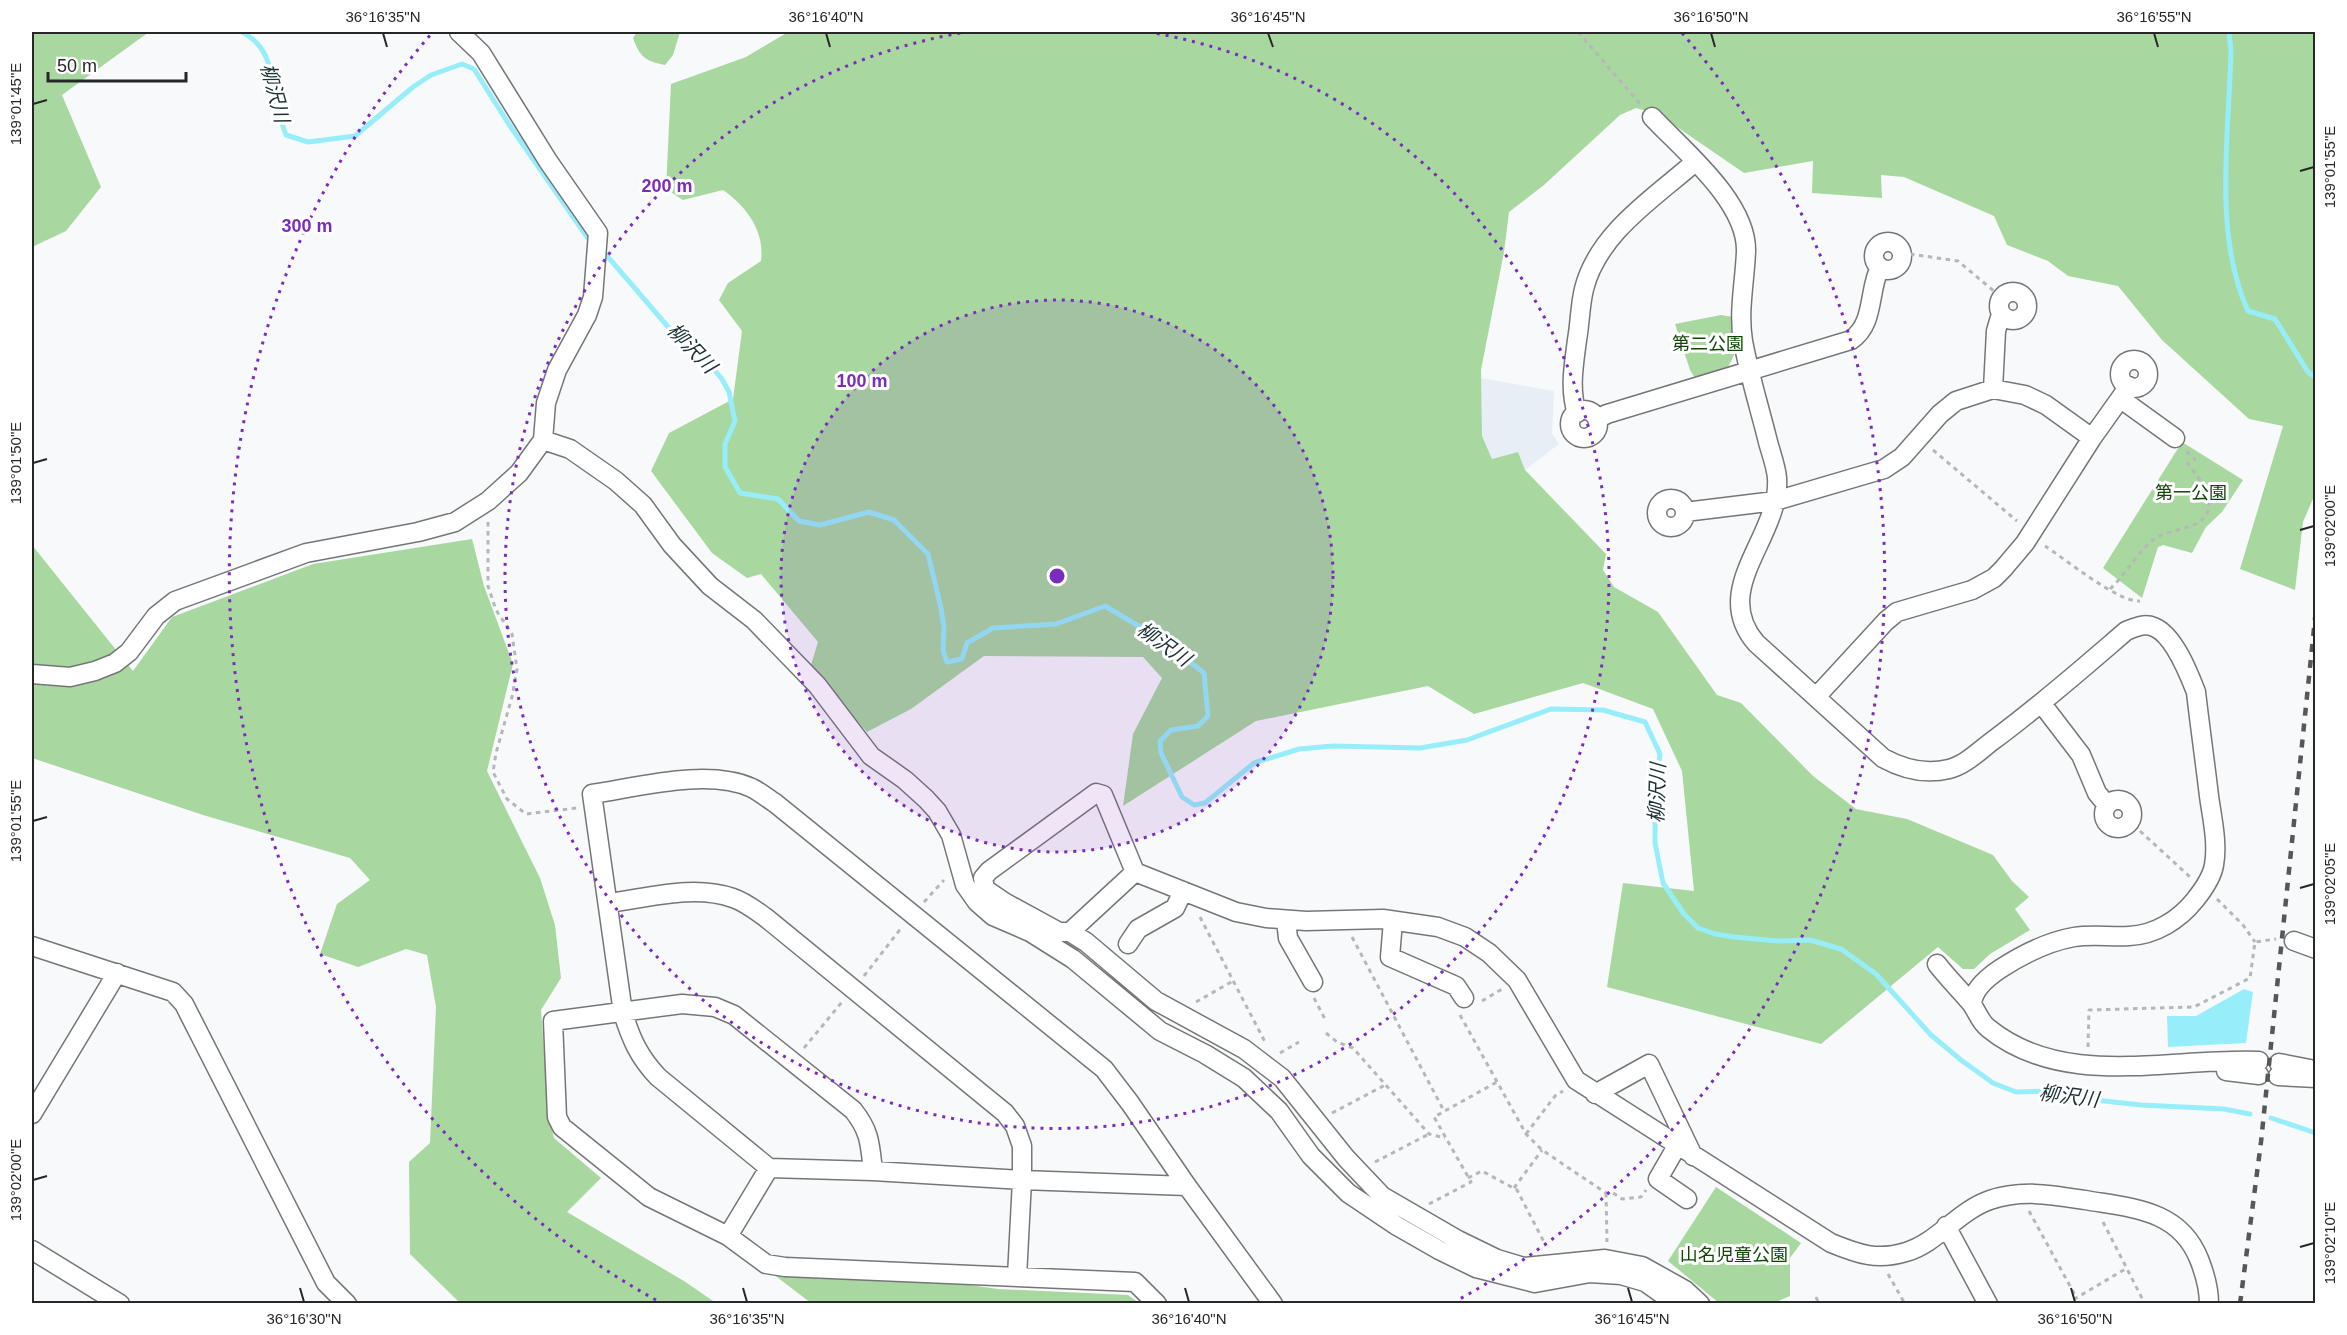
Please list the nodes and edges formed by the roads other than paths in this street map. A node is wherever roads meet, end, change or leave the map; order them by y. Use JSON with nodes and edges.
{"nodes":[{"id":1,"x":459,"y":32,"type":"edge"},
{"id":2,"x":1652,"y":117,"type":"road end"},
{"id":3,"x":1695,"y":162,"type":"junction"},
{"id":4,"x":1880,"y":267,"type":"dead end"},
{"id":5,"x":2001,"y":314,"type":"dead end"},
{"id":6,"x":1749,"y":370,"type":"junction"},
{"id":7,"x":1993,"y":389,"type":"junction"},
{"id":8,"x":2092,"y":438,"type":"junction"},
{"id":9,"x":2175,"y":438,"type":"dead end"},
{"id":10,"x":543,"y":440,"type":"junction"},
{"id":11,"x":1775,"y":501,"type":"junction"},
{"id":12,"x":1685,"y":512,"type":"dead end"},
{"id":13,"x":32,"y":674,"type":"edge"},
{"id":14,"x":1816,"y":697,"type":"junction"},
{"id":15,"x":2042,"y":704,"type":"junction"},
{"id":16,"x":2107,"y":805,"type":"dead end"},
{"id":17,"x":1135,"y":872,"type":"junction"},
{"id":18,"x":1183,"y":891,"type":"junction"},
{"id":19,"x":608,"y":903,"type":"junction"},
{"id":20,"x":1286,"y":920,"type":"junction"},
{"id":21,"x":1393,"y":921,"type":"junction"},
{"id":22,"x":1070,"y":932,"type":"junction"},
{"id":23,"x":2294,"y":941,"type":"road end"},
{"id":24,"x":1128,"y":944,"type":"dead end"},
{"id":25,"x":32,"y":946,"type":"edge"},
{"id":26,"x":2316,"y":949,"type":"edge"},
{"id":27,"x":1937,"y":964,"type":"dead end"},
{"id":28,"x":117,"y":973,"type":"junction"},
{"id":29,"x":1313,"y":982,"type":"road end"},
{"id":30,"x":1469,"y":1004,"type":"road end"},
{"id":31,"x":1972,"y":1004,"type":"junction"},
{"id":32,"x":623,"y":1013,"type":"junction"},
{"id":33,"x":2259,"y":1068,"type":"dead end"},
{"id":34,"x":2316,"y":1070,"type":"edge"},
{"id":35,"x":2316,"y":1078,"type":"edge"},
{"id":36,"x":1595,"y":1094,"type":"junction"},
{"id":37,"x":32,"y":1114,"type":"edge"},
{"id":38,"x":1677,"y":1146,"type":"junction"},
{"id":39,"x":1693,"y":1156,"type":"junction"},
{"id":40,"x":769,"y":1168,"type":"junction"},
{"id":41,"x":873,"y":1171,"type":"junction"},
{"id":42,"x":1022,"y":1180,"type":"junction"},
{"id":43,"x":1187,"y":1186,"type":"junction"},
{"id":44,"x":1687,"y":1199,"type":"dead end"},
{"id":45,"x":1946,"y":1226,"type":"junction"},
{"id":46,"x":728,"y":1236,"type":"junction"},
{"id":47,"x":32,"y":1250,"type":"edge"},
{"id":48,"x":1017,"y":1277,"type":"junction"},
{"id":49,"x":1676,"y":1297,"type":"edge"},
{"id":50,"x":120,"y":1304,"type":"edge"},
{"id":51,"x":347,"y":1304,"type":"edge"},
{"id":52,"x":1157,"y":1304,"type":"edge"},
{"id":53,"x":1273,"y":1304,"type":"edge"},
{"id":54,"x":1700,"y":1304,"type":"edge"},
{"id":55,"x":1988,"y":1304,"type":"edge"},
{"id":56,"x":2209,"y":1304,"type":"edge"}],
"edges":[{"from":1,"to":10,"type":"street"},
{"from":2,"to":3,"type":"street"},
{"from":3,"to":6,"type":"street"},
{"from":3,"to":6,"type":"street"},
{"from":4,"to":6,"type":"street"},
{"from":5,"to":7,"type":"street"},
{"from":6,"to":11,"type":"street"},
{"from":7,"to":8,"type":"street"},
{"from":7,"to":11,"type":"street"},
{"from":8,"to":9,"type":"street"},
{"from":8,"to":14,"type":"street"},
{"from":10,"to":13,"type":"street"},
{"from":10,"to":49,"type":"street"},
{"from":11,"to":12,"type":"street"},
{"from":11,"to":14,"type":"street"},
{"from":14,"to":15,"type":"street"},
{"from":15,"to":16,"type":"street"},
{"from":15,"to":31,"type":"street"},
{"from":17,"to":18,"type":"street"},
{"from":17,"to":22,"type":"street"},
{"from":17,"to":22,"type":"street"},
{"from":18,"to":20,"type":"street"},
{"from":18,"to":24,"type":"street"},
{"from":19,"to":32,"type":"street"},
{"from":19,"to":42,"type":"street"},
{"from":19,"to":43,"type":"street"},
{"from":20,"to":21,"type":"street"},
{"from":20,"to":29,"type":"street"},
{"from":21,"to":30,"type":"street"},
{"from":21,"to":36,"type":"street"},
{"from":22,"to":49,"type":"street"},
{"from":23,"to":26,"type":"street"},
{"from":25,"to":28,"type":"street"},
{"from":27,"to":31,"type":"street"},
{"from":28,"to":37,"type":"street"},
{"from":28,"to":51,"type":"street"},
{"from":31,"to":33,"type":"street"},
{"from":32,"to":40,"type":"street"},
{"from":32,"to":41,"type":"street"},
{"from":32,"to":46,"type":"street"},
{"from":34,"to":35,"type":"street"},
{"from":36,"to":38,"type":"street"},
{"from":36,"to":39,"type":"street"},
{"from":38,"to":39,"type":"street"},
{"from":38,"to":44,"type":"street"},
{"from":39,"to":45,"type":"street"},
{"from":40,"to":41,"type":"street"},
{"from":40,"to":46,"type":"street"},
{"from":41,"to":42,"type":"street"},
{"from":42,"to":43,"type":"street"},
{"from":42,"to":48,"type":"street"},
{"from":43,"to":53,"type":"street"},
{"from":45,"to":55,"type":"street"},
{"from":45,"to":56,"type":"street"},
{"from":46,"to":48,"type":"street"},
{"from":47,"to":50,"type":"street"},
{"from":48,"to":52,"type":"street"},
{"from":49,"to":54,"type":"street"}]}
